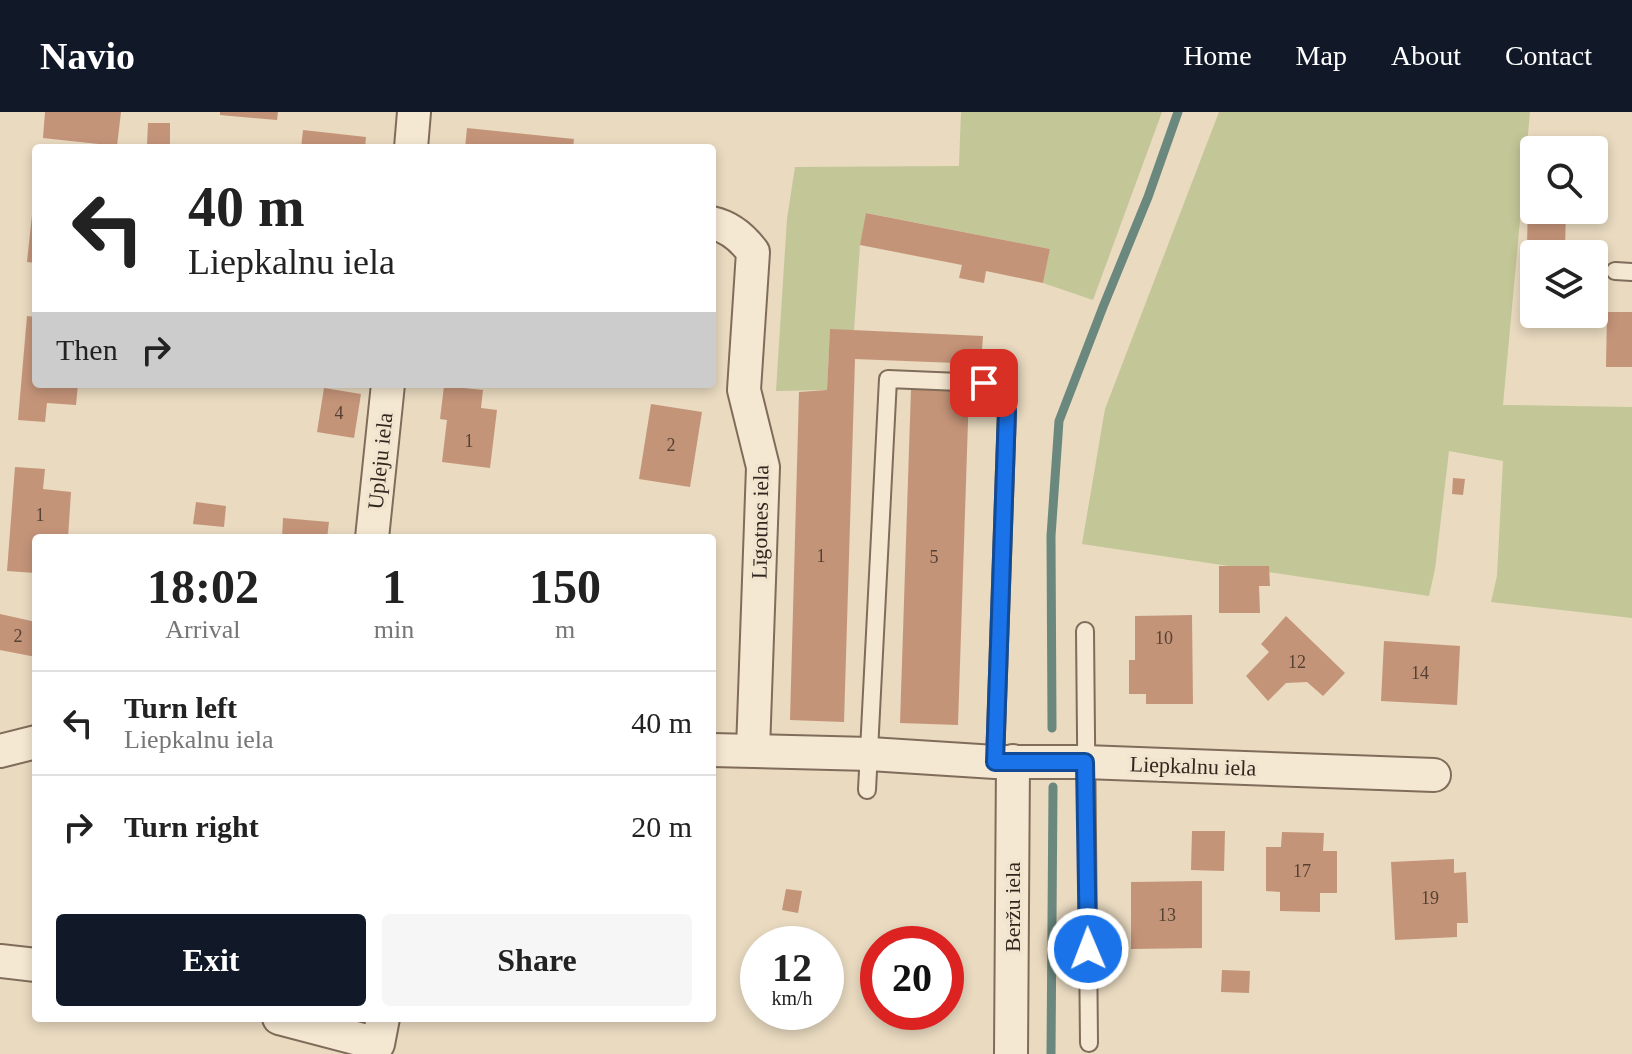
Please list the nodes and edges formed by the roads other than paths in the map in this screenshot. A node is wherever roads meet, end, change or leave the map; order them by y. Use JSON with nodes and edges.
{"nodes":[{"id":1,"x":414,"y":112,"type":"edge"},
{"id":2,"x":411,"y":144,"type":"edge"},
{"id":3,"x":716,"y":223,"type":"edge"},
{"id":4,"x":388,"y":388,"type":"edge"},
{"id":5,"x":372,"y":534,"type":"edge"},
{"id":6,"x":1085,"y":631,"type":"dead end"},
{"id":7,"x":32,"y":743,"type":"edge"},
{"id":8,"x":716,"y":750,"type":"edge"},
{"id":9,"x":753,"y":750,"type":"junction"},
{"id":10,"x":0,"y":751,"type":"edge"},
{"id":11,"x":870,"y":754,"type":"junction"},
{"id":12,"x":1004,"y":761,"type":"junction"},
{"id":13,"x":1085,"y":762,"type":"junction"},
{"id":14,"x":1434,"y":775,"type":"dead end"},
{"id":15,"x":867,"y":790,"type":"dead end"},
{"id":16,"x":0,"y":961,"type":"edge"},
{"id":17,"x":32,"y":965,"type":"edge"},
{"id":18,"x":294,"y":1022,"type":"edge"},
{"id":19,"x":382,"y":1022,"type":"edge"},
{"id":20,"x":1089,"y":1043,"type":"dead end"},
{"id":21,"x":1011,"y":1054,"type":"edge"}],
"edges":[{"from":1,"to":2,"type":"street"},
{"from":3,"to":9,"type":"street","name":"Līgotnes iela"},
{"from":4,"to":5,"type":"street","name":"Upleju iela"},
{"from":6,"to":13,"type":"lane"},
{"from":7,"to":10,"type":"street"},
{"from":8,"to":9,"type":"street","name":"Liepkalnu iela"},
{"from":9,"to":11,"type":"street","name":"Liepkalnu iela"},
{"from":11,"to":12,"type":"street","name":"Liepkalnu iela"},
{"from":11,"to":12,"type":"lane"},
{"from":11,"to":15,"type":"lane"},
{"from":12,"to":13,"type":"street","name":"Liepkalnu iela"},
{"from":12,"to":21,"type":"street","name":"Beržu iela"},
{"from":13,"to":14,"type":"street","name":"Liepkalnu iela"},
{"from":13,"to":20,"type":"lane"},
{"from":16,"to":17,"type":"street"},
{"from":18,"to":19,"type":"street"}]}
